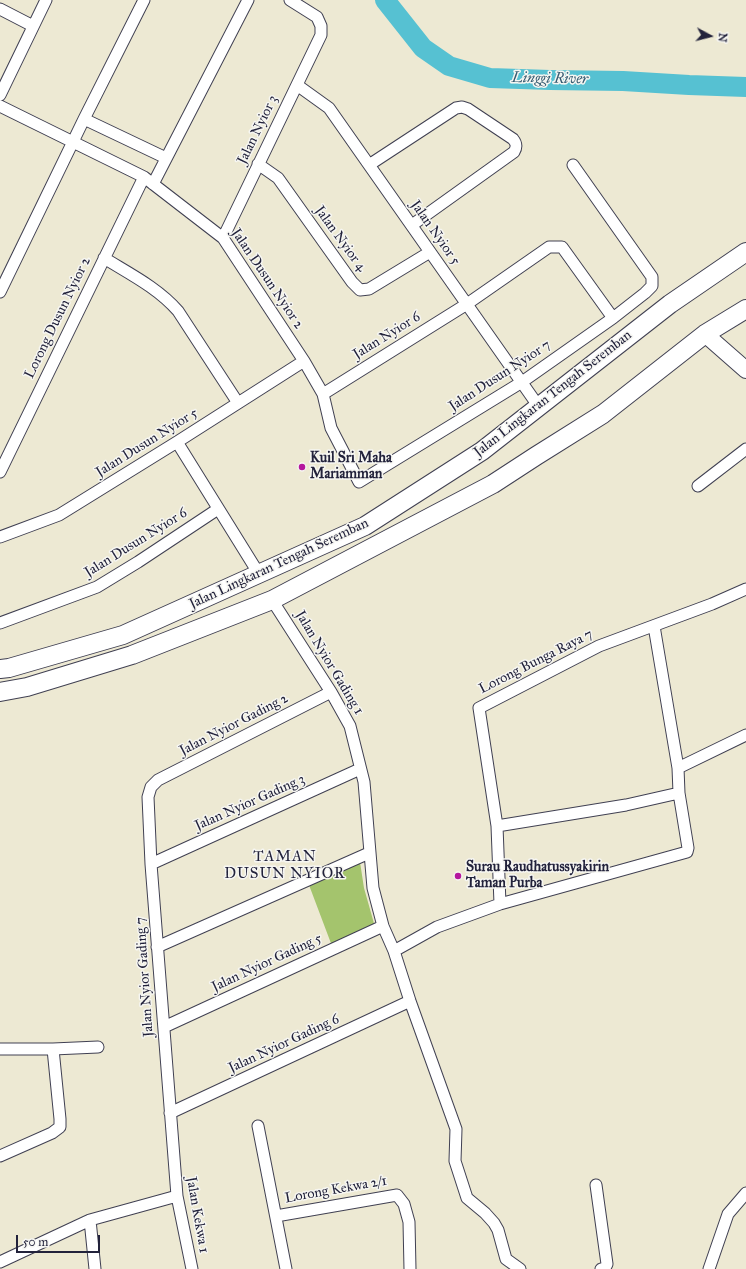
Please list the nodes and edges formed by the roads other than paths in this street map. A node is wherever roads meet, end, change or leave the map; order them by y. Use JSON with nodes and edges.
{"nodes":[{"id":1,"x":46,"y":0,"type":"edge"},
{"id":2,"x":144,"y":0,"type":"edge"},
{"id":3,"x":248,"y":0,"type":"edge"},
{"id":4,"x":290,"y":0,"type":"edge"},
{"id":5,"x":0,"y":9,"type":"edge"},
{"id":6,"x":33,"y":26,"type":"junction"},
{"id":7,"x":297,"y":86,"type":"junction"},
{"id":8,"x":0,"y":95,"type":"edge"},
{"id":9,"x":1,"y":108,"type":"edge"},
{"id":10,"x":84,"y":119,"type":"junction"},
{"id":11,"x":73,"y":142,"type":"junction"},
{"id":12,"x":166,"y":158,"type":"junction"},
{"id":13,"x":258,"y":164,"type":"junction"},
{"id":14,"x":369,"y":165,"type":"junction"},
{"id":15,"x":573,"y":165,"type":"dead end"},
{"id":16,"x":144,"y":177,"type":"junction"},
{"id":17,"x":153,"y":184,"type":"junction"},
{"id":18,"x":412,"y":225,"type":"junction"},
{"id":19,"x":223,"y":238,"type":"junction"},
{"id":20,"x":430,"y":252,"type":"junction"},
{"id":21,"x":746,"y":252,"type":"edge"},
{"id":22,"x":104,"y":258,"type":"junction"},
{"id":23,"x":0,"y":292,"type":"edge"},
{"id":24,"x":467,"y":304,"type":"junction"},
{"id":25,"x":746,"y":309,"type":"edge"},
{"id":26,"x":613,"y":318,"type":"junction"},
{"id":27,"x":705,"y":334,"type":"junction"},
{"id":28,"x":304,"y":361,"type":"junction"},
{"id":29,"x":746,"y":370,"type":"edge"},
{"id":30,"x":522,"y":382,"type":"junction"},
{"id":31,"x":323,"y":394,"type":"junction"},
{"id":32,"x":238,"y":403,"type":"junction"},
{"id":33,"x":539,"y":406,"type":"junction"},
{"id":34,"x":177,"y":442,"type":"junction"},
{"id":35,"x":746,"y":449,"type":"edge"},
{"id":36,"x":0,"y":472,"type":"edge"},
{"id":37,"x":359,"y":482,"type":"joint"},
{"id":38,"x":698,"y":486,"type":"dead end"},
{"id":39,"x":218,"y":508,"type":"junction"},
{"id":40,"x":0,"y":536,"type":"edge"},
{"id":41,"x":259,"y":574,"type":"junction"},
{"id":42,"x":746,"y":589,"type":"edge"},
{"id":43,"x":272,"y":600,"type":"junction"},
{"id":44,"x":0,"y":623,"type":"edge"},
{"id":45,"x":654,"y":626,"type":"junction"},
{"id":46,"x":0,"y":669,"type":"edge"},
{"id":47,"x":0,"y":692,"type":"edge"},
{"id":48,"x":331,"y":692,"type":"junction"},
{"id":49,"x":746,"y":735,"type":"edge"},
{"id":50,"x":678,"y":768,"type":"junction"},
{"id":51,"x":360,"y":769,"type":"junction"},
{"id":52,"x":152,"y":787,"type":"joint"},
{"id":53,"x":679,"y":793,"type":"junction"},
{"id":54,"x":497,"y":826,"type":"junction"},
{"id":55,"x":369,"y":853,"type":"junction"},
{"id":56,"x":151,"y":864,"type":"junction"},
{"id":57,"x":500,"y":904,"type":"junction"},
{"id":58,"x":383,"y":926,"type":"junction"},
{"id":59,"x":158,"y":948,"type":"junction"},
{"id":60,"x":394,"y":951,"type":"junction"},
{"id":61,"x":410,"y":1001,"type":"junction"},
{"id":62,"x":164,"y":1027,"type":"junction"},
{"id":63,"x":98,"y":1047,"type":"dead end"},
{"id":64,"x":0,"y":1049,"type":"edge"},
{"id":65,"x":52,"y":1049,"type":"junction"},
{"id":66,"x":170,"y":1114,"type":"junction"},
{"id":67,"x":258,"y":1126,"type":"dead end"},
{"id":68,"x":0,"y":1156,"type":"edge"},
{"id":69,"x":174,"y":1166,"type":"joint"},
{"id":70,"x":596,"y":1186,"type":"dead end"},
{"id":71,"x":746,"y":1193,"type":"edge"},
{"id":72,"x":177,"y":1196,"type":"junction"},
{"id":73,"x":276,"y":1216,"type":"junction"},
{"id":74,"x":90,"y":1220,"type":"junction"},
{"id":75,"x":0,"y":1262,"type":"edge"},
{"id":76,"x":95,"y":1269,"type":"edge"},
{"id":77,"x":192,"y":1269,"type":"edge"},
{"id":78,"x":286,"y":1269,"type":"edge"},
{"id":79,"x":410,"y":1269,"type":"edge"},
{"id":80,"x":520,"y":1269,"type":"edge"},
{"id":81,"x":601,"y":1269,"type":"edge"},
{"id":82,"x":709,"y":1269,"type":"edge"}],
"edges":[{"from":1,"to":6,"type":"street"},
{"from":2,"to":10,"type":"street"},
{"from":3,"to":12,"type":"street"},
{"from":4,"to":7,"type":"street","name":"Jalan Nyior 3"},
{"from":5,"to":6,"type":"street"},
{"from":6,"to":8,"type":"street"},
{"from":7,"to":13,"type":"street","name":"Jalan Nyior 3"},
{"from":7,"to":14,"type":"street","name":"Jalan Nyior 5"},
{"from":9,"to":11,"type":"street","name":"Jalan Dusun Nyior 2"},
{"from":10,"to":11,"type":"street"},
{"from":10,"to":12,"type":"street"},
{"from":11,"to":16,"type":"street","name":"Jalan Dusun Nyior 2"},
{"from":11,"to":23,"type":"street"},
{"from":12,"to":17,"type":"street"},
{"from":13,"to":19,"type":"street","name":"Jalan Nyior 3"},
{"from":13,"to":20,"type":"street","name":"Jalan Nyior 4"},
{"from":14,"to":18,"type":"street","name":"Jalan Nyior 5"},
{"from":14,"to":18,"type":"street"},
{"from":15,"to":26,"type":"street","name":"Jalan Dusun Nyior 7"},
{"from":16,"to":17,"type":"street","name":"Jalan Dusun Nyior 2"},
{"from":16,"to":22,"type":"street","name":"Lorong Dusun Nyior 2"},
{"from":17,"to":19,"type":"street","name":"Jalan Dusun Nyior 2"},
{"from":18,"to":20,"type":"street","name":"Jalan Nyior 5"},
{"from":19,"to":28,"type":"street","name":"Jalan Dusun Nyior 2"},
{"from":20,"to":24,"type":"street","name":"Jalan Nyior 5"},
{"from":21,"to":33,"type":"main road","name":"Jalan Lingkaran Tengah Seremban"},
{"from":22,"to":32,"type":"street"},
{"from":22,"to":36,"type":"street","name":"Lorong Dusun Nyior 2"},
{"from":24,"to":26,"type":"street","name":"Jalan Nyior 6"},
{"from":24,"to":30,"type":"street","name":"Jalan Nyior 5"},
{"from":24,"to":31,"type":"street","name":"Jalan Nyior 6"},
{"from":25,"to":27,"type":"main road","name":"Jalan Lingkaran Tengah Seremban"},
{"from":26,"to":30,"type":"street","name":"Jalan Dusun Nyior 7"},
{"from":27,"to":29,"type":"street"},
{"from":27,"to":43,"type":"main road","name":"Jalan Lingkaran Tengah Seremban"},
{"from":28,"to":31,"type":"street","name":"Jalan Dusun Nyior 2"},
{"from":28,"to":32,"type":"street","name":"Jalan Dusun Nyior 5"},
{"from":30,"to":33,"type":"street","name":"Jalan Nyior 5"},
{"from":30,"to":37,"type":"street","name":"Jalan Dusun Nyior 7"},
{"from":31,"to":37,"type":"street","name":"Jalan Dusun Nyior 2"},
{"from":32,"to":34,"type":"street","name":"Jalan Dusun Nyior 5"},
{"from":33,"to":41,"type":"main road","name":"Jalan Lingkaran Tengah Seremban"},
{"from":34,"to":39,"type":"street"},
{"from":34,"to":40,"type":"street","name":"Jalan Dusun Nyior 5"},
{"from":35,"to":38,"type":"street"},
{"from":39,"to":41,"type":"street"},
{"from":39,"to":44,"type":"street","name":"Jalan Dusun Nyior 6"},
{"from":41,"to":46,"type":"main road","name":"Jalan Lingkaran Tengah Seremban"},
{"from":42,"to":45,"type":"street","name":"Lorong Bunga Raya 7"},
{"from":43,"to":47,"type":"main road","name":"Jalan Lingkaran Tengah Seremban"},
{"from":43,"to":48,"type":"street","name":"Jalan Nyior Gading 1"},
{"from":45,"to":50,"type":"street"},
{"from":45,"to":54,"type":"street","name":"Lorong Bunga Raya 7"},
{"from":48,"to":51,"type":"street","name":"Jalan Nyior Gading 1"},
{"from":48,"to":52,"type":"street","name":"Jalan Nyior Gading 2"},
{"from":49,"to":50,"type":"street"},
{"from":50,"to":53,"type":"street"},
{"from":51,"to":55,"type":"street","name":"Jalan Nyior Gading 1"},
{"from":51,"to":56,"type":"street","name":"Jalan Nyior Gading 3"},
{"from":52,"to":56,"type":"street","name":"Jalan Nyior Gading 7"},
{"from":53,"to":54,"type":"street"},
{"from":53,"to":57,"type":"street"},
{"from":54,"to":57,"type":"street","name":"Lorong Bunga Raya 7"},
{"from":55,"to":58,"type":"street","name":"Jalan Nyior Gading 1"},
{"from":55,"to":59,"type":"street"},
{"from":56,"to":59,"type":"street","name":"Jalan Nyior Gading 7"},
{"from":57,"to":60,"type":"street"},
{"from":58,"to":60,"type":"street","name":"Jalan Nyior Gading 1"},
{"from":58,"to":62,"type":"street","name":"Jalan Nyior Gading 5"},
{"from":59,"to":62,"type":"street","name":"Jalan Nyior Gading 7"},
{"from":60,"to":61,"type":"street","name":"Jalan Nyior Gading 1"},
{"from":61,"to":66,"type":"street","name":"Jalan Nyior Gading 6"},
{"from":61,"to":80,"type":"street","name":"Jalan Nyior Gading 1"},
{"from":62,"to":66,"type":"street","name":"Jalan Nyior Gading 7"},
{"from":63,"to":65,"type":"street"},
{"from":64,"to":65,"type":"street"},
{"from":65,"to":68,"type":"street"},
{"from":66,"to":69,"type":"street","name":"Jalan Nyior Gading 7"},
{"from":67,"to":73,"type":"street"},
{"from":69,"to":72,"type":"street","name":"Jalan Kekwa 1"},
{"from":70,"to":81,"type":"street"},
{"from":71,"to":82,"type":"street"},
{"from":72,"to":74,"type":"street"},
{"from":72,"to":77,"type":"street","name":"Jalan Kekwa 1"},
{"from":73,"to":78,"type":"street"},
{"from":73,"to":79,"type":"street","name":"Lorong Kekwa 2/1"},
{"from":74,"to":75,"type":"street"},
{"from":74,"to":76,"type":"street"}]}
